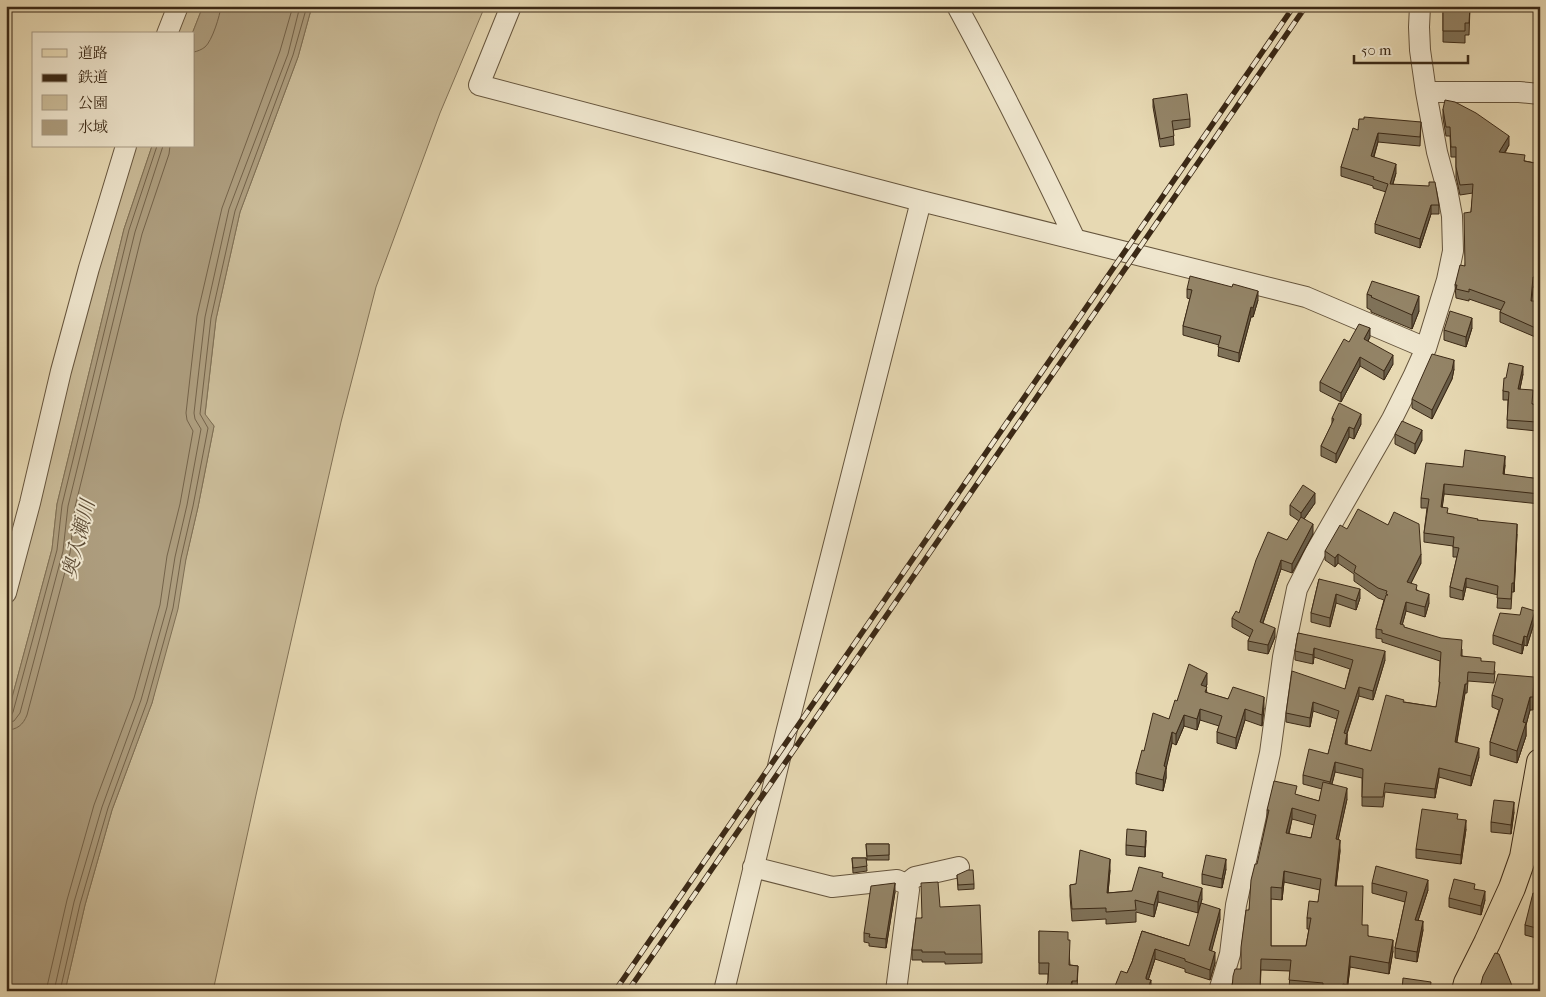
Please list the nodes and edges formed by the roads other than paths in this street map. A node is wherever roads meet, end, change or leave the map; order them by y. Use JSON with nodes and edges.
{"nodes":[{"id":1,"x":178,"y":6,"type":"edge"},
{"id":2,"x":511,"y":6,"type":"edge"},
{"id":3,"x":957,"y":6,"type":"edge"},
{"id":4,"x":1420,"y":6,"type":"edge"},
{"id":5,"x":168,"y":32,"type":"edge"},
{"id":6,"x":1426,"y":92,"type":"junction"},
{"id":7,"x":1540,"y":94,"type":"edge"},
{"id":8,"x":125,"y":148,"type":"edge"},
{"id":9,"x":921,"y":201,"type":"junction"},
{"id":10,"x":1075,"y":239,"type":"junction"},
{"id":11,"x":1426,"y":348,"type":"junction"},
{"id":12,"x":6,"y":593,"type":"edge"},
{"id":13,"x":1540,"y":762,"type":"edge"},
{"id":14,"x":753,"y":866,"type":"junction"},
{"id":15,"x":959,"y":866,"type":"dead end"},
{"id":16,"x":906,"y":884,"type":"junction"},
{"id":17,"x":724,"y":991,"type":"edge"},
{"id":18,"x":896,"y":991,"type":"edge"},
{"id":19,"x":1219,"y":991,"type":"edge"},
{"id":20,"x":1465,"y":991,"type":"edge"}],
"edges":[{"from":1,"to":5,"type":"street"},
{"from":2,"to":9,"type":"street"},
{"from":3,"to":10,"type":"street"},
{"from":4,"to":6,"type":"street"},
{"from":6,"to":7,"type":"street"},
{"from":6,"to":11,"type":"street"},
{"from":8,"to":12,"type":"street"},
{"from":9,"to":10,"type":"street"},
{"from":9,"to":14,"type":"street"},
{"from":10,"to":11,"type":"street"},
{"from":11,"to":19,"type":"street"},
{"from":13,"to":20,"type":"main road"},
{"from":14,"to":16,"type":"street"},
{"from":14,"to":17,"type":"street"},
{"from":15,"to":16,"type":"street"},
{"from":16,"to":18,"type":"street"}]}
